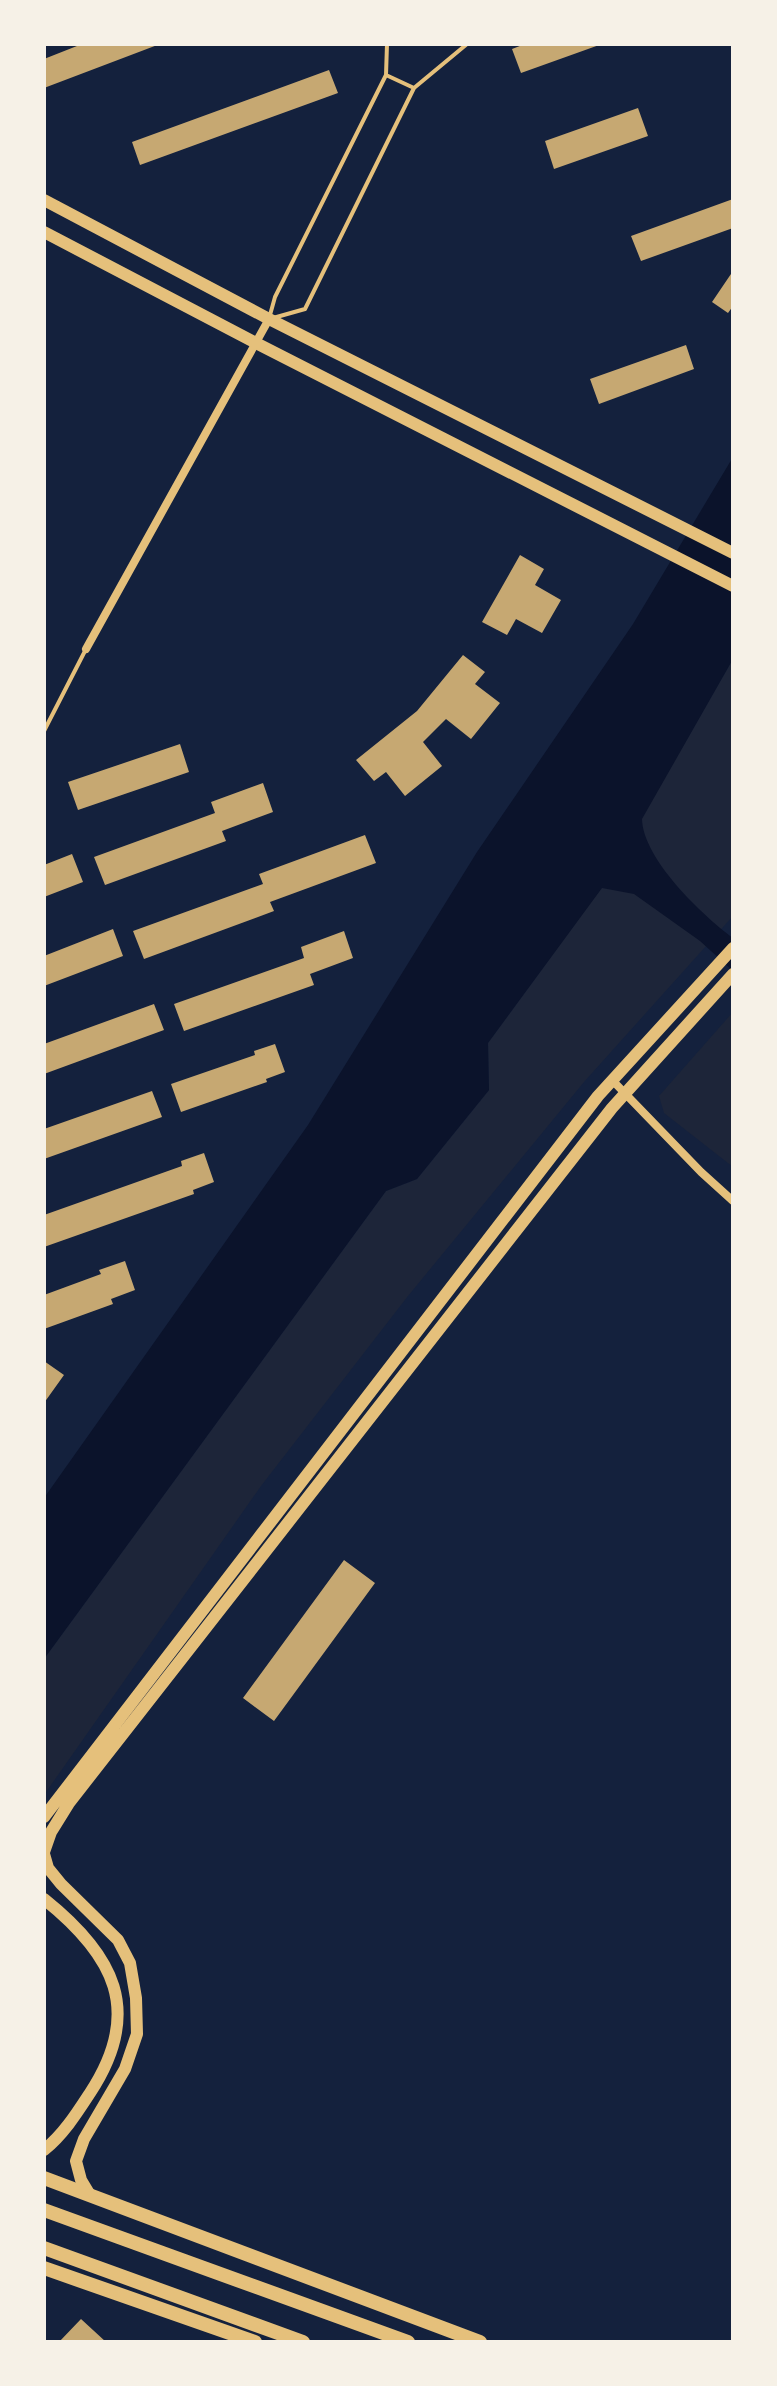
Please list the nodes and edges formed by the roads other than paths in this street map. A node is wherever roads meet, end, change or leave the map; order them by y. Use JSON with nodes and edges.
{"nodes":[{"id":1,"x":387,"y":44,"type":"edge"},
{"id":2,"x":467,"y":44,"type":"edge"},
{"id":3,"x":386,"y":75,"type":"junction"},
{"id":4,"x":414,"y":88,"type":"junction"},
{"id":5,"x":44,"y":200,"type":"edge"},
{"id":6,"x":44,"y":232,"type":"edge"},
{"id":7,"x":269,"y":319,"type":"junction"},
{"id":8,"x":256,"y":343,"type":"junction"},
{"id":9,"x":733,"y":553,"type":"edge"},
{"id":10,"x":733,"y":586,"type":"edge"},
{"id":11,"x":86,"y":649,"type":"joint"},
{"id":12,"x":44,"y":731,"type":"edge"},
{"id":13,"x":733,"y":948,"type":"edge"},
{"id":14,"x":733,"y":974,"type":"edge"},
{"id":15,"x":613,"y":1081,"type":"junction"},
{"id":16,"x":625,"y":1094,"type":"junction"},
{"id":17,"x":733,"y":1201,"type":"edge"},
{"id":18,"x":44,"y":1817,"type":"edge"},
{"id":19,"x":44,"y":1853,"type":"edge"},
{"id":20,"x":44,"y":1899,"type":"edge"},
{"id":21,"x":44,"y":2150,"type":"edge"},
{"id":22,"x":44,"y":2178,"type":"edge"},
{"id":23,"x":90,"y":2195,"type":"junction"},
{"id":24,"x":44,"y":2210,"type":"edge"},
{"id":25,"x":44,"y":2248,"type":"edge"},
{"id":26,"x":44,"y":2268,"type":"edge"},
{"id":27,"x":255,"y":2342,"type":"edge"},
{"id":28,"x":303,"y":2342,"type":"edge"},
{"id":29,"x":408,"y":2342,"type":"edge"},
{"id":30,"x":480,"y":2342,"type":"edge"}],
"edges":[{"from":1,"to":3,"type":"lane"},
{"from":2,"to":4,"type":"lane"},
{"from":3,"to":4,"type":"lane"},
{"from":3,"to":7,"type":"lane"},
{"from":4,"to":7,"type":"lane"},
{"from":5,"to":7,"type":"main road"},
{"from":6,"to":8,"type":"main road"},
{"from":7,"to":8,"type":"street"},
{"from":7,"to":9,"type":"main road"},
{"from":8,"to":10,"type":"main road"},
{"from":8,"to":11,"type":"street"},
{"from":11,"to":12,"type":"lane"},
{"from":13,"to":15,"type":"main road"},
{"from":14,"to":16,"type":"main road"},
{"from":15,"to":16,"type":"street"},
{"from":15,"to":18,"type":"main road"},
{"from":16,"to":17,"type":"street"},
{"from":16,"to":19,"type":"main road"},
{"from":19,"to":23,"type":"main road"},
{"from":20,"to":21,"type":"main road"},
{"from":22,"to":23,"type":"main road"},
{"from":23,"to":30,"type":"main road"},
{"from":24,"to":29,"type":"main road"},
{"from":25,"to":28,"type":"main road"},
{"from":26,"to":27,"type":"main road"}]}
